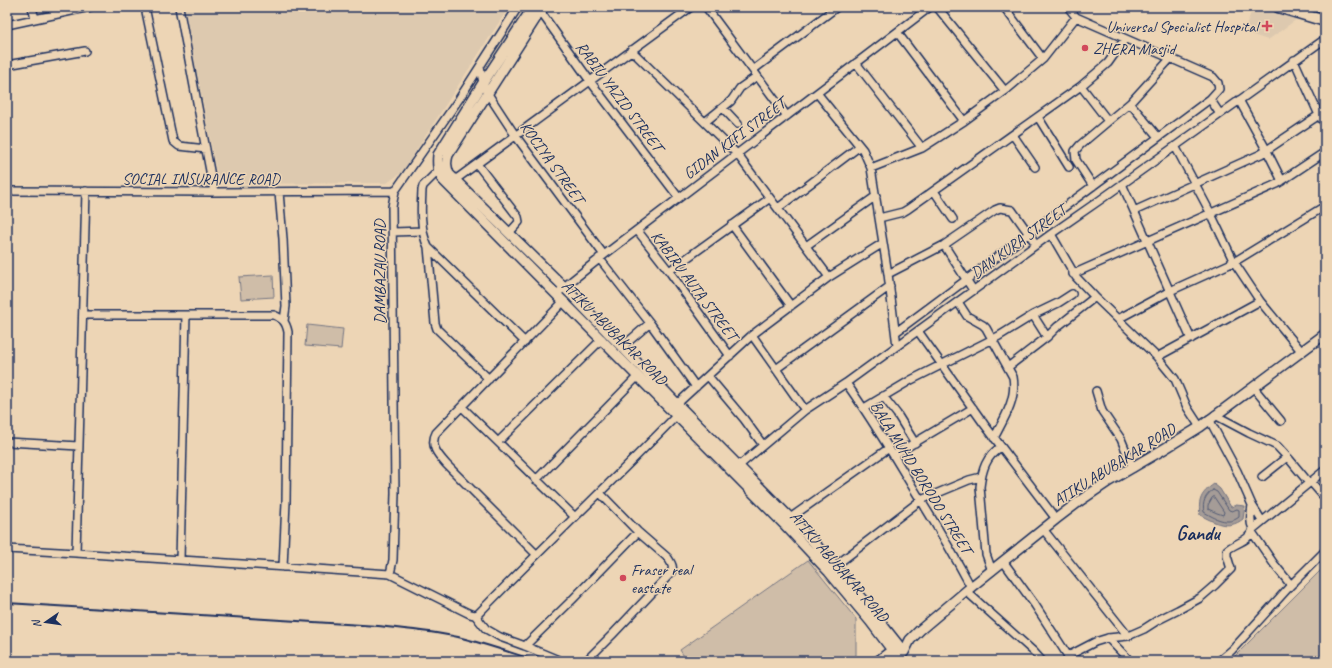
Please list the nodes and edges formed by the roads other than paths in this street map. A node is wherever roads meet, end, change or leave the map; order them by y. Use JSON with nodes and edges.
{"nodes":[{"id":1,"x":32,"y":7,"type":"edge"},
{"id":2,"x":90,"y":7,"type":"edge"},
{"id":3,"x":145,"y":7,"type":"edge"},
{"id":4,"x":179,"y":7,"type":"edge"},
{"id":5,"x":518,"y":7,"type":"edge"},
{"id":6,"x":691,"y":7,"type":"edge"},
{"id":7,"x":706,"y":7,"type":"edge"},
{"id":8,"x":838,"y":7,"type":"edge"},
{"id":9,"x":930,"y":7,"type":"edge"},
{"id":10,"x":937,"y":7,"type":"edge"},
{"id":11,"x":1004,"y":7,"type":"edge"},
{"id":12,"x":1068,"y":7,"type":"edge"},
{"id":13,"x":1278,"y":7,"type":"edge"},
{"id":14,"x":1321,"y":7,"type":"edge"},
{"id":15,"x":538,"y":8,"type":"edge"},
{"id":16,"x":1325,"y":8,"type":"edge"},
{"id":17,"x":1076,"y":17,"type":"junction"},
{"id":18,"x":35,"y":19,"type":"junction"},
{"id":19,"x":1325,"y":21,"type":"edge"},
{"id":20,"x":7,"y":25,"type":"edge"},
{"id":21,"x":897,"y":32,"type":"junction"},
{"id":22,"x":1125,"y":39,"type":"junction"},
{"id":23,"x":1325,"y":39,"type":"edge"},
{"id":24,"x":632,"y":50,"type":"junction"},
{"id":25,"x":85,"y":51,"type":"dead end"},
{"id":26,"x":1043,"y":59,"type":"junction"},
{"id":27,"x":1170,"y":59,"type":"junction"},
{"id":28,"x":1294,"y":60,"type":"junction"},
{"id":29,"x":856,"y":63,"type":"junction"},
{"id":30,"x":7,"y":65,"type":"edge"},
{"id":31,"x":480,"y":67,"type":"junction"},
{"id":32,"x":755,"y":73,"type":"junction"},
{"id":33,"x":590,"y":81,"type":"junction"},
{"id":34,"x":483,"y":83,"type":"junction"},
{"id":35,"x":1080,"y":86,"type":"junction"},
{"id":36,"x":1005,"y":91,"type":"junction"},
{"id":37,"x":817,"y":93,"type":"junction"},
{"id":38,"x":488,"y":94,"type":"junction"},
{"id":39,"x":1210,"y":99,"type":"junction"},
{"id":40,"x":1239,"y":100,"type":"junction"},
{"id":41,"x":1130,"y":103,"type":"junction"},
{"id":42,"x":722,"y":108,"type":"junction"},
{"id":43,"x":1322,"y":113,"type":"edge"},
{"id":44,"x":1220,"y":114,"type":"junction"},
{"id":45,"x":787,"y":116,"type":"junction"},
{"id":46,"x":1038,"y":117,"type":"junction"},
{"id":47,"x":964,"y":121,"type":"junction"},
{"id":48,"x":1108,"y":121,"type":"junction"},
{"id":49,"x":704,"y":122,"type":"junction"},
{"id":50,"x":738,"y":124,"type":"dead end"},
{"id":51,"x":1325,"y":124,"type":"edge"},
{"id":52,"x":1013,"y":134,"type":"junction"},
{"id":53,"x":516,"y":135,"type":"junction"},
{"id":54,"x":1158,"y":138,"type":"junction"},
{"id":55,"x":860,"y":146,"type":"junction"},
{"id":56,"x":1175,"y":146,"type":"junction"},
{"id":57,"x":922,"y":148,"type":"junction"},
{"id":58,"x":206,"y":149,"type":"junction"},
{"id":59,"x":1267,"y":151,"type":"junction"},
{"id":60,"x":1325,"y":152,"type":"edge"},
{"id":61,"x":737,"y":154,"type":"junction"},
{"id":62,"x":477,"y":164,"type":"junction"},
{"id":63,"x":1035,"y":166,"type":"dead end"},
{"id":64,"x":1069,"y":167,"type":"dead end"},
{"id":65,"x":871,"y":168,"type":"junction"},
{"id":66,"x":438,"y":171,"type":"junction"},
{"id":67,"x":455,"y":180,"type":"junction"},
{"id":68,"x":1282,"y":181,"type":"junction"},
{"id":69,"x":1195,"y":183,"type":"junction"},
{"id":70,"x":1122,"y":184,"type":"junction"},
{"id":71,"x":1093,"y":186,"type":"junction"},
{"id":72,"x":7,"y":191,"type":"edge"},
{"id":73,"x":86,"y":191,"type":"junction"},
{"id":74,"x":396,"y":191,"type":"junction"},
{"id":75,"x":934,"y":191,"type":"junction"},
{"id":76,"x":214,"y":192,"type":"junction"},
{"id":77,"x":279,"y":192,"type":"junction"},
{"id":78,"x":876,"y":196,"type":"junction"},
{"id":79,"x":679,"y":198,"type":"junction"},
{"id":80,"x":770,"y":198,"type":"junction"},
{"id":81,"x":1325,"y":206,"type":"edge"},
{"id":82,"x":778,"y":208,"type":"junction"},
{"id":83,"x":1134,"y":211,"type":"junction"},
{"id":84,"x":1210,"y":214,"type":"junction"},
{"id":85,"x":879,"y":218,"type":"junction"},
{"id":86,"x":953,"y":219,"type":"dead end"},
{"id":87,"x":732,"y":225,"type":"junction"},
{"id":88,"x":637,"y":230,"type":"junction"},
{"id":89,"x":423,"y":231,"type":"junction"},
{"id":90,"x":393,"y":232,"type":"junction"},
{"id":91,"x":509,"y":233,"type":"junction"},
{"id":92,"x":1029,"y":233,"type":"junction"},
{"id":93,"x":1051,"y":234,"type":"junction"},
{"id":94,"x":1148,"y":241,"type":"junction"},
{"id":95,"x":883,"y":243,"type":"junction"},
{"id":96,"x":1036,"y":244,"type":"junction"},
{"id":97,"x":944,"y":245,"type":"junction"},
{"id":98,"x":806,"y":246,"type":"junction"},
{"id":99,"x":428,"y":247,"type":"junction"},
{"id":100,"x":602,"y":257,"type":"junction"},
{"id":101,"x":1234,"y":262,"type":"junction"},
{"id":102,"x":669,"y":271,"type":"junction"},
{"id":103,"x":888,"y":274,"type":"junction"},
{"id":104,"x":1073,"y":274,"type":"junction"},
{"id":105,"x":829,"y":277,"type":"junction"},
{"id":106,"x":966,"y":279,"type":"junction"},
{"id":107,"x":890,"y":286,"type":"junction"},
{"id":108,"x":564,"y":287,"type":"junction"},
{"id":109,"x":973,"y":290,"type":"junction"},
{"id":110,"x":1170,"y":291,"type":"junction"},
{"id":111,"x":557,"y":294,"type":"junction"},
{"id":112,"x":1072,"y":294,"type":"dead end"},
{"id":113,"x":1095,"y":297,"type":"junction"},
{"id":114,"x":564,"y":301,"type":"junction"},
{"id":115,"x":1260,"y":301,"type":"junction"},
{"id":116,"x":958,"y":302,"type":"junction"},
{"id":117,"x":791,"y":306,"type":"junction"},
{"id":118,"x":83,"y":315,"type":"junction"},
{"id":119,"x":186,"y":315,"type":"junction"},
{"id":120,"x":1033,"y":315,"type":"junction"},
{"id":121,"x":1118,"y":319,"type":"junction"},
{"id":122,"x":284,"y":321,"type":"junction"},
{"id":123,"x":650,"y":323,"type":"junction"},
{"id":124,"x":918,"y":331,"type":"junction"},
{"id":125,"x":896,"y":332,"type":"junction"},
{"id":126,"x":1325,"y":334,"type":"edge"},
{"id":127,"x":752,"y":335,"type":"junction"},
{"id":128,"x":1047,"y":337,"type":"junction"},
{"id":129,"x":1191,"y":338,"type":"junction"},
{"id":130,"x":602,"y":339,"type":"junction"},
{"id":131,"x":992,"y":340,"type":"junction"},
{"id":132,"x":525,"y":342,"type":"junction"},
{"id":133,"x":897,"y":346,"type":"junction"},
{"id":134,"x":622,"y":347,"type":"junction"},
{"id":135,"x":1302,"y":352,"type":"junction"},
{"id":136,"x":730,"y":356,"type":"junction"},
{"id":137,"x":1156,"y":358,"type":"junction"},
{"id":138,"x":942,"y":364,"type":"junction"},
{"id":139,"x":1008,"y":367,"type":"junction"},
{"id":140,"x":776,"y":370,"type":"junction"},
{"id":141,"x":638,"y":376,"type":"junction"},
{"id":142,"x":708,"y":376,"type":"junction"},
{"id":143,"x":489,"y":379,"type":"junction"},
{"id":144,"x":846,"y":383,"type":"junction"},
{"id":145,"x":696,"y":387,"type":"junction"},
{"id":146,"x":1253,"y":387,"type":"junction"},
{"id":147,"x":1096,"y":391,"type":"dead end"},
{"id":148,"x":883,"y":396,"type":"junction"},
{"id":149,"x":462,"y":407,"type":"junction"},
{"id":150,"x":864,"y":408,"type":"junction"},
{"id":151,"x":973,"y":408,"type":"junction"},
{"id":152,"x":678,"y":410,"type":"junction"},
{"id":153,"x":805,"y":410,"type":"junction"},
{"id":154,"x":1212,"y":417,"type":"junction"},
{"id":155,"x":1281,"y":421,"type":"dead end"},
{"id":156,"x":1200,"y":427,"type":"junction"},
{"id":157,"x":994,"y":438,"type":"junction"},
{"id":158,"x":7,"y":442,"type":"edge"},
{"id":159,"x":498,"y":442,"type":"junction"},
{"id":160,"x":915,"y":443,"type":"junction"},
{"id":161,"x":763,"y":445,"type":"junction"},
{"id":162,"x":79,"y":446,"type":"junction"},
{"id":163,"x":1001,"y":447,"type":"junction"},
{"id":164,"x":889,"y":448,"type":"junction"},
{"id":165,"x":894,"y":456,"type":"junction"},
{"id":166,"x":1287,"y":457,"type":"junction"},
{"id":167,"x":735,"y":468,"type":"junction"},
{"id":168,"x":1133,"y":468,"type":"junction"},
{"id":169,"x":1325,"y":470,"type":"edge"},
{"id":170,"x":1262,"y":476,"type":"dead end"},
{"id":171,"x":981,"y":477,"type":"junction"},
{"id":172,"x":536,"y":480,"type":"junction"},
{"id":173,"x":1310,"y":482,"type":"junction"},
{"id":174,"x":600,"y":493,"type":"junction"},
{"id":175,"x":1325,"y":498,"type":"edge"},
{"id":176,"x":921,"y":500,"type":"junction"},
{"id":177,"x":1252,"y":505,"type":"junction"},
{"id":178,"x":575,"y":517,"type":"junction"},
{"id":179,"x":790,"y":518,"type":"junction"},
{"id":180,"x":1056,"y":519,"type":"junction"},
{"id":181,"x":1262,"y":521,"type":"junction"},
{"id":182,"x":1043,"y":529,"type":"junction"},
{"id":183,"x":1252,"y":530,"type":"junction"},
{"id":184,"x":638,"y":532,"type":"junction"},
{"id":185,"x":7,"y":549,"type":"edge"},
{"id":186,"x":1325,"y":551,"type":"edge"},
{"id":187,"x":76,"y":552,"type":"junction"},
{"id":188,"x":536,"y":554,"type":"junction"},
{"id":189,"x":180,"y":560,"type":"junction"},
{"id":190,"x":1003,"y":562,"type":"junction"},
{"id":191,"x":835,"y":566,"type":"junction"},
{"id":192,"x":283,"y":567,"type":"junction"},
{"id":193,"x":992,"y":571,"type":"junction"},
{"id":194,"x":390,"y":574,"type":"junction"},
{"id":195,"x":1291,"y":585,"type":"junction"},
{"id":196,"x":968,"y":589,"type":"junction"},
{"id":197,"x":475,"y":615,"type":"junction"},
{"id":198,"x":1128,"y":636,"type":"junction"},
{"id":199,"x":1108,"y":638,"type":"junction"},
{"id":200,"x":525,"y":646,"type":"junction"},
{"id":201,"x":897,"y":653,"type":"edge"},
{"id":202,"x":1068,"y":658,"type":"edge"},
{"id":203,"x":561,"y":661,"type":"edge"},
{"id":204,"x":586,"y":661,"type":"edge"},
{"id":205,"x":878,"y":661,"type":"edge"},
{"id":206,"x":1042,"y":661,"type":"edge"},
{"id":207,"x":1130,"y":661,"type":"edge"},
{"id":208,"x":1219,"y":661,"type":"edge"}],
"edges":[{"from":1,"to":18,"type":"street"},
{"from":2,"to":18,"type":"street"},
{"from":3,"to":58,"type":"street"},
{"from":4,"to":58,"type":"street"},
{"from":5,"to":31,"type":"street","name":"DAMBAZAU ROAD"},
{"from":6,"to":24,"type":"street"},
{"from":7,"to":32,"type":"street"},
{"from":8,"to":32,"type":"street"},
{"from":9,"to":21,"type":"street","name":"GIDAN KIFI STREET"},
{"from":10,"to":36,"type":"street"},
{"from":11,"to":26,"type":"street"},
{"from":12,"to":17,"type":"street"},
{"from":13,"to":19,"type":"main road"},
{"from":14,"to":16,"type":"main road"},
{"from":15,"to":33,"type":"street","name":"RABIU YAZID STREET"},
{"from":15,"to":34,"type":"street"},
{"from":15,"to":38,"type":"street"},
{"from":17,"to":22,"type":"street"},
{"from":17,"to":26,"type":"street"},
{"from":18,"to":20,"type":"street"},
{"from":21,"to":29,"type":"street","name":"GIDAN KIFI STREET"},
{"from":21,"to":47,"type":"street"},
{"from":22,"to":27,"type":"street"},
{"from":22,"to":35,"type":"street"},
{"from":23,"to":28,"type":"street","name":"DAN KURA STREET"},
{"from":24,"to":33,"type":"street"},
{"from":24,"to":49,"type":"street"},
{"from":25,"to":30,"type":"street"},
{"from":26,"to":36,"type":"street"},
{"from":27,"to":39,"type":"street"},
{"from":27,"to":41,"type":"street"},
{"from":28,"to":40,"type":"street","name":"DAN KURA STREET"},
{"from":28,"to":43,"type":"street"},
{"from":29,"to":37,"type":"street","name":"GIDAN KIFI STREET"},
{"from":29,"to":57,"type":"street"},
{"from":31,"to":34,"type":"street","name":"KOCIYA STREET"},
{"from":31,"to":74,"type":"street","name":"DAMBAZAU ROAD"},
{"from":32,"to":42,"type":"street"},
{"from":32,"to":45,"type":"street"},
{"from":33,"to":53,"type":"street"},
{"from":33,"to":79,"type":"street","name":"RABIU YAZID STREET"},
{"from":34,"to":38,"type":"street","name":"KOCIYA STREET"},
{"from":34,"to":66,"type":"street"},
{"from":35,"to":46,"type":"street"},
{"from":35,"to":48,"type":"street"},
{"from":36,"to":47,"type":"street"},
{"from":37,"to":45,"type":"street","name":"GIDAN KIFI STREET"},
{"from":37,"to":55,"type":"street"},
{"from":38,"to":53,"type":"street","name":"KOCIYA STREET"},
{"from":38,"to":67,"type":"street"},
{"from":39,"to":44,"type":"street"},
{"from":39,"to":54,"type":"street"},
{"from":40,"to":44,"type":"street","name":"DAN KURA STREET"},
{"from":40,"to":59,"type":"street"},
{"from":41,"to":48,"type":"street"},
{"from":41,"to":54,"type":"street"},
{"from":42,"to":49,"type":"street"},
{"from":42,"to":50,"type":"street"},
{"from":43,"to":51,"type":"street"},
{"from":43,"to":59,"type":"street"},
{"from":44,"to":56,"type":"street","name":"DAN KURA STREET"},
{"from":45,"to":61,"type":"street","name":"GIDAN KIFI STREET"},
{"from":46,"to":52,"type":"street"},
{"from":46,"to":64,"type":"street"},
{"from":47,"to":57,"type":"street"},
{"from":48,"to":71,"type":"street"},
{"from":49,"to":61,"type":"street"},
{"from":52,"to":63,"type":"street"},
{"from":52,"to":75,"type":"street"},
{"from":53,"to":62,"type":"street"},
{"from":53,"to":100,"type":"street","name":"KOCIYA STREET"},
{"from":54,"to":71,"type":"street"},
{"from":55,"to":65,"type":"street"},
{"from":55,"to":82,"type":"street"},
{"from":56,"to":69,"type":"street"},
{"from":56,"to":70,"type":"street","name":"DAN KURA STREET"},
{"from":57,"to":65,"type":"street"},
{"from":58,"to":76,"type":"street"},
{"from":59,"to":68,"type":"street"},
{"from":59,"to":69,"type":"street"},
{"from":60,"to":68,"type":"street"},
{"from":61,"to":79,"type":"street","name":"GIDAN KIFI STREET"},
{"from":61,"to":80,"type":"street"},
{"from":62,"to":67,"type":"street"},
{"from":62,"to":91,"type":"street"},
{"from":65,"to":78,"type":"street"},
{"from":66,"to":89,"type":"street"},
{"from":66,"to":111,"type":"street","name":"ATIKU ABUBAKAR ROAD"},
{"from":67,"to":91,"type":"street"},
{"from":68,"to":84,"type":"street"},
{"from":69,"to":83,"type":"street"},
{"from":69,"to":84,"type":"street"},
{"from":70,"to":83,"type":"street"},
{"from":70,"to":93,"type":"street","name":"DAN KURA STREET"},
{"from":71,"to":92,"type":"street"},
{"from":72,"to":73,"type":"street","name":"SOCIAL INSURANCE ROAD"},
{"from":73,"to":76,"type":"street","name":"SOCIAL INSURANCE ROAD"},
{"from":73,"to":118,"type":"street"},
{"from":74,"to":77,"type":"street","name":"SOCIAL INSURANCE ROAD"},
{"from":74,"to":90,"type":"street","name":"DAMBAZAU ROAD"},
{"from":75,"to":85,"type":"street"},
{"from":75,"to":86,"type":"street"},
{"from":76,"to":77,"type":"street","name":"SOCIAL INSURANCE ROAD"},
{"from":77,"to":122,"type":"street"},
{"from":78,"to":85,"type":"street"},
{"from":78,"to":98,"type":"street"},
{"from":79,"to":88,"type":"street","name":"GIDAN KIFI STREET"},
{"from":80,"to":82,"type":"street"},
{"from":80,"to":87,"type":"street"},
{"from":81,"to":101,"type":"street"},
{"from":82,"to":98,"type":"street"},
{"from":83,"to":94,"type":"street"},
{"from":84,"to":94,"type":"street"},
{"from":84,"to":101,"type":"street"},
{"from":85,"to":95,"type":"street"},
{"from":87,"to":102,"type":"street"},
{"from":87,"to":117,"type":"street"},
{"from":88,"to":100,"type":"street","name":"GIDAN KIFI STREET"},
{"from":88,"to":102,"type":"street","name":"KABIRU AUTA STREET"},
{"from":89,"to":90,"type":"street"},
{"from":89,"to":99,"type":"street"},
{"from":90,"to":194,"type":"street","name":"DAMBAZAU ROAD"},
{"from":91,"to":108,"type":"street"},
{"from":92,"to":96,"type":"street"},
{"from":92,"to":97,"type":"street"},
{"from":92,"to":106,"type":"street"},
{"from":93,"to":96,"type":"street","name":"DAN KURA STREET"},
{"from":93,"to":104,"type":"street"},
{"from":94,"to":104,"type":"street"},
{"from":94,"to":110,"type":"street"},
{"from":95,"to":103,"type":"street"},
{"from":95,"to":105,"type":"street"},
{"from":96,"to":109,"type":"street","name":"DAN KURA STREET"},
{"from":97,"to":103,"type":"street"},
{"from":97,"to":106,"type":"street"},
{"from":98,"to":105,"type":"street"},
{"from":99,"to":132,"type":"street"},
{"from":99,"to":143,"type":"street"},
{"from":100,"to":108,"type":"street","name":"GIDAN KIFI STREET"},
{"from":100,"to":123,"type":"street","name":"KOCIYA STREET"},
{"from":101,"to":110,"type":"street"},
{"from":101,"to":115,"type":"street"},
{"from":102,"to":136,"type":"street","name":"KABIRU AUTA STREET"},
{"from":103,"to":107,"type":"street"},
{"from":104,"to":113,"type":"street"},
{"from":105,"to":117,"type":"street"},
{"from":106,"to":109,"type":"street"},
{"from":106,"to":125,"type":"street"},
{"from":107,"to":125,"type":"street"},
{"from":107,"to":140,"type":"street"},
{"from":108,"to":111,"type":"street","name":"GIDAN KIFI STREET"},
{"from":108,"to":134,"type":"street"},
{"from":109,"to":116,"type":"street","name":"DAN KURA STREET"},
{"from":110,"to":121,"type":"street"},
{"from":110,"to":129,"type":"street"},
{"from":111,"to":114,"type":"street","name":"ATIKU ABUBAKAR ROAD"},
{"from":112,"to":120,"type":"street"},
{"from":113,"to":121,"type":"street"},
{"from":113,"to":128,"type":"street"},
{"from":114,"to":130,"type":"street","name":"ATIKU ABUBAKAR ROAD"},
{"from":114,"to":132,"type":"street"},
{"from":115,"to":129,"type":"street"},
{"from":115,"to":135,"type":"street"},
{"from":116,"to":124,"type":"street","name":"DAN KURA STREET"},
{"from":116,"to":131,"type":"street"},
{"from":117,"to":127,"type":"street"},
{"from":118,"to":119,"type":"street"},
{"from":118,"to":162,"type":"street"},
{"from":119,"to":122,"type":"street"},
{"from":119,"to":189,"type":"street"},
{"from":120,"to":128,"type":"street"},
{"from":120,"to":131,"type":"street"},
{"from":121,"to":137,"type":"street"},
{"from":122,"to":192,"type":"street"},
{"from":123,"to":134,"type":"street"},
{"from":123,"to":145,"type":"street","name":"KOCIYA STREET"},
{"from":124,"to":133,"type":"street","name":"DAN KURA STREET"},
{"from":124,"to":138,"type":"street"},
{"from":125,"to":133,"type":"street"},
{"from":126,"to":135,"type":"street","name":"ATIKU ABUBAKAR ROAD"},
{"from":127,"to":136,"type":"street"},
{"from":127,"to":140,"type":"street"},
{"from":128,"to":139,"type":"street"},
{"from":129,"to":137,"type":"street"},
{"from":130,"to":141,"type":"street","name":"ATIKU ABUBAKAR ROAD"},
{"from":130,"to":159,"type":"street"},
{"from":131,"to":138,"type":"street"},
{"from":131,"to":139,"type":"street"},
{"from":132,"to":143,"type":"street"},
{"from":133,"to":144,"type":"street","name":"DAN KURA STREET"},
{"from":134,"to":152,"type":"street"},
{"from":135,"to":146,"type":"street","name":"ATIKU ABUBAKAR ROAD"},
{"from":136,"to":142,"type":"street"},
{"from":137,"to":156,"type":"street"},
{"from":138,"to":148,"type":"street"},
{"from":138,"to":151,"type":"street"},
{"from":139,"to":157,"type":"street"},
{"from":140,"to":153,"type":"street"},
{"from":141,"to":152,"type":"street","name":"ATIKU ABUBAKAR ROAD"},
{"from":141,"to":172,"type":"street"},
{"from":142,"to":145,"type":"street"},
{"from":142,"to":161,"type":"street"},
{"from":143,"to":149,"type":"street"},
{"from":144,"to":150,"type":"street","name":"BALA MUHD BORODO STREET"},
{"from":144,"to":153,"type":"street","name":"DAN KURA STREET"},
{"from":145,"to":152,"type":"street"},
{"from":146,"to":154,"type":"street","name":"ATIKU ABUBAKAR ROAD"},
{"from":146,"to":155,"type":"street"},
{"from":147,"to":168,"type":"street"},
{"from":148,"to":150,"type":"street"},
{"from":148,"to":160,"type":"street"},
{"from":149,"to":159,"type":"street"},
{"from":149,"to":188,"type":"street"},
{"from":150,"to":164,"type":"street","name":"BALA MUHD BORODO STREET"},
{"from":151,"to":157,"type":"street"},
{"from":151,"to":160,"type":"street"},
{"from":152,"to":167,"type":"street","name":"ATIKU ABUBAKAR ROAD"},
{"from":152,"to":174,"type":"street"},
{"from":153,"to":161,"type":"street","name":"DAN KURA STREET"},
{"from":154,"to":156,"type":"street","name":"ATIKU ABUBAKAR ROAD"},
{"from":154,"to":166,"type":"street"},
{"from":154,"to":177,"type":"street"},
{"from":156,"to":168,"type":"street","name":"ATIKU ABUBAKAR ROAD"},
{"from":157,"to":163,"type":"street"},
{"from":158,"to":162,"type":"street"},
{"from":159,"to":172,"type":"street"},
{"from":160,"to":165,"type":"street"},
{"from":161,"to":167,"type":"street","name":"DAN KURA STREET"},
{"from":162,"to":187,"type":"street"},
{"from":163,"to":171,"type":"street"},
{"from":163,"to":180,"type":"street"},
{"from":164,"to":165,"type":"street","name":"BALA MUHD BORODO STREET"},
{"from":164,"to":179,"type":"street"},
{"from":165,"to":176,"type":"street","name":"BALA MUHD BORODO STREET"},
{"from":166,"to":170,"type":"street"},
{"from":166,"to":173,"type":"street"},
{"from":167,"to":179,"type":"street"},
{"from":167,"to":201,"type":"street","name":"ATIKU ABUBAKAR ROAD"},
{"from":168,"to":180,"type":"street","name":"ATIKU ABUBAKAR ROAD"},
{"from":169,"to":173,"type":"street"},
{"from":171,"to":176,"type":"street"},
{"from":171,"to":193,"type":"street"},
{"from":172,"to":178,"type":"street"},
{"from":173,"to":175,"type":"street"},
{"from":173,"to":181,"type":"street"},
{"from":174,"to":178,"type":"street"},
{"from":174,"to":184,"type":"street"},
{"from":176,"to":191,"type":"street"},
{"from":176,"to":196,"type":"street","name":"BALA MUHD BORODO STREET"},
{"from":177,"to":181,"type":"street"},
{"from":177,"to":183,"type":"street"},
{"from":178,"to":188,"type":"street"},
{"from":179,"to":191,"type":"street"},
{"from":180,"to":182,"type":"street","name":"ATIKU ABUBAKAR ROAD"},
{"from":181,"to":183,"type":"street"},
{"from":182,"to":190,"type":"street","name":"ATIKU ABUBAKAR ROAD"},
{"from":182,"to":198,"type":"street"},
{"from":183,"to":195,"type":"street"},
{"from":183,"to":198,"type":"street"},
{"from":184,"to":200,"type":"street"},
{"from":184,"to":204,"type":"street"},
{"from":185,"to":187,"type":"street"},
{"from":186,"to":195,"type":"street"},
{"from":187,"to":189,"type":"street"},
{"from":188,"to":197,"type":"street"},
{"from":189,"to":192,"type":"street"},
{"from":190,"to":193,"type":"street","name":"ATIKU ABUBAKAR ROAD"},
{"from":190,"to":202,"type":"street"},
{"from":191,"to":201,"type":"street"},
{"from":192,"to":194,"type":"street"},
{"from":193,"to":196,"type":"street","name":"ATIKU ABUBAKAR ROAD"},
{"from":194,"to":197,"type":"street"},
{"from":195,"to":208,"type":"street"},
{"from":196,"to":201,"type":"street","name":"ATIKU ABUBAKAR ROAD"},
{"from":196,"to":206,"type":"street"},
{"from":197,"to":200,"type":"street"},
{"from":198,"to":199,"type":"street"},
{"from":199,"to":202,"type":"street"},
{"from":199,"to":207,"type":"street"},
{"from":200,"to":203,"type":"street"},
{"from":201,"to":205,"type":"street"}]}
